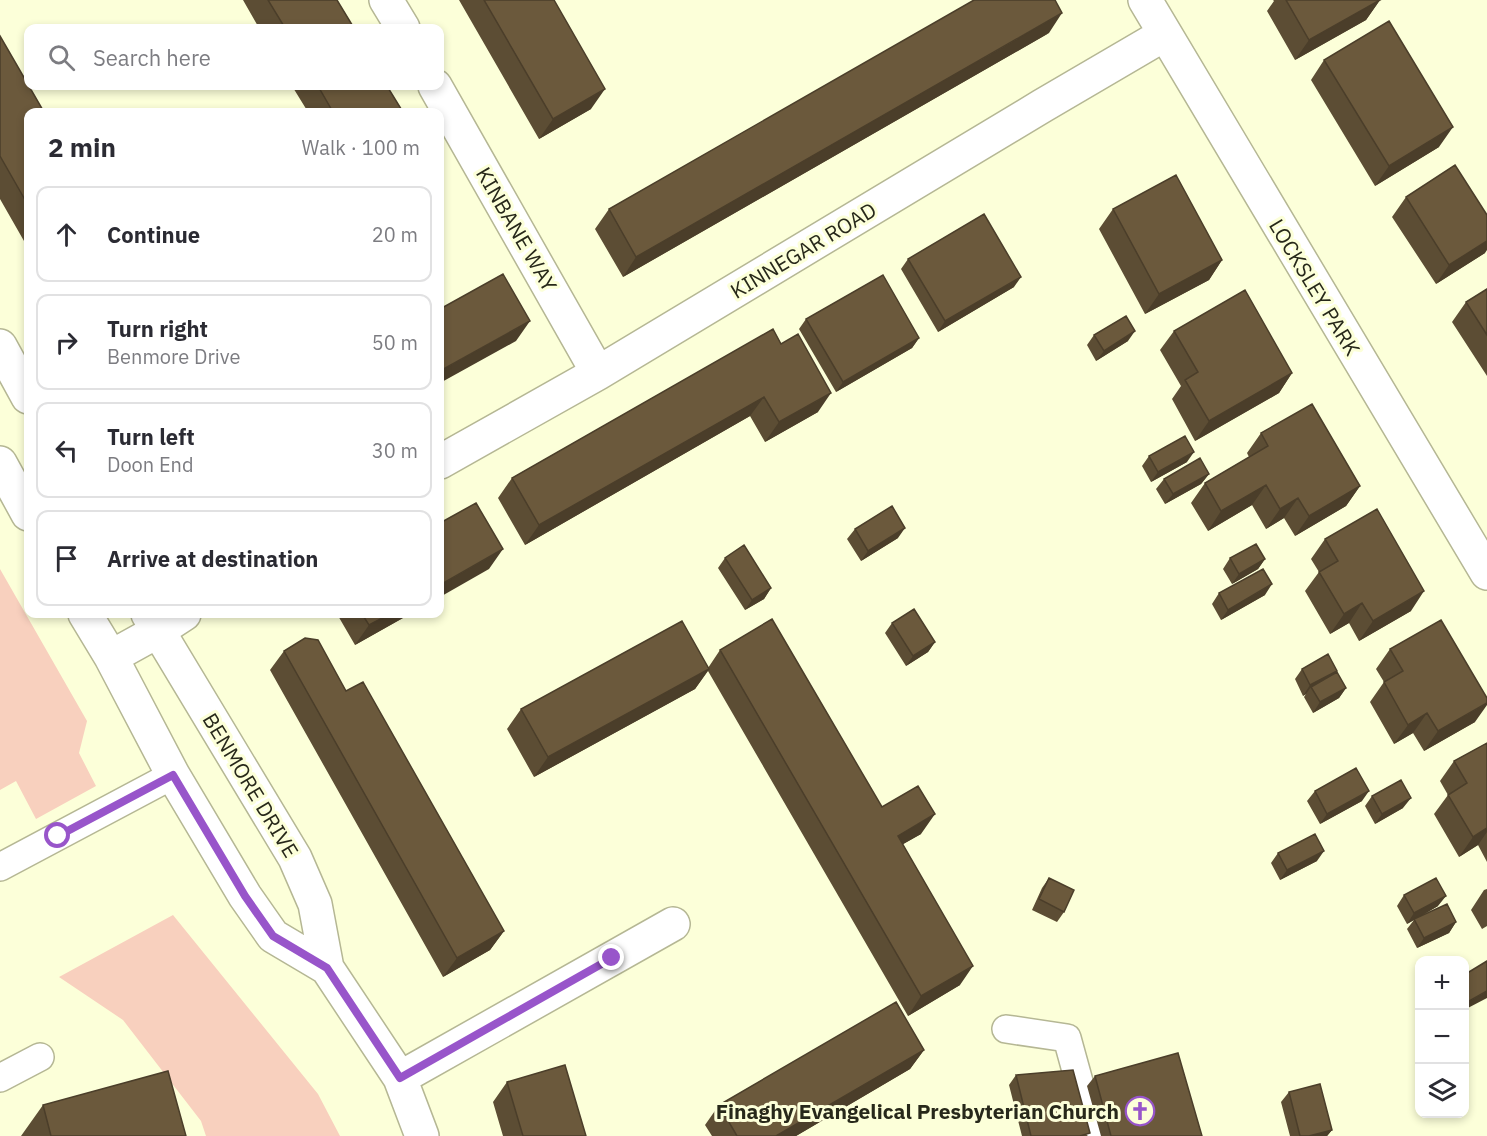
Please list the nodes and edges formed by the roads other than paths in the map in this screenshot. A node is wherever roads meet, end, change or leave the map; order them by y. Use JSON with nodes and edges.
{"nodes":[{"id":1,"x":386,"y":0,"type":"edge"},
{"id":2,"x":1145,"y":0,"type":"edge"},
{"id":3,"x":401,"y":24,"type":"edge"},
{"id":4,"x":1166,"y":34,"type":"junction"},
{"id":5,"x":437,"y":90,"type":"edge"},
{"id":6,"x":0,"y":346,"type":"edge"},
{"id":7,"x":598,"y":373,"type":"junction"},
{"id":8,"x":24,"y":391,"type":"edge"},
{"id":9,"x":444,"y":460,"type":"edge"},
{"id":10,"x":0,"y":463,"type":"edge"},
{"id":11,"x":24,"y":507,"type":"edge"},
{"id":12,"x":1487,"y":573,"type":"edge"},
{"id":13,"x":87,"y":618,"type":"edge"},
{"id":14,"x":168,"y":618,"type":"edge"},
{"id":15,"x":153,"y":622,"type":"edge"},
{"id":16,"x":111,"y":657,"type":"junction"},
{"id":17,"x":173,"y":775,"type":"junction"},
{"id":18,"x":0,"y":867,"type":"edge"},
{"id":19,"x":673,"y":924,"type":"dead end"},
{"id":20,"x":327,"y":968,"type":"junction"},
{"id":21,"x":1006,"y":1029,"type":"dead end"},
{"id":22,"x":40,"y":1057,"type":"dead end"},
{"id":23,"x":0,"y":1078,"type":"edge"},
{"id":24,"x":400,"y":1078,"type":"junction"},
{"id":25,"x":422,"y":1136,"type":"edge"},
{"id":26,"x":1094,"y":1136,"type":"edge"}],
"edges":[{"from":1,"to":3,"type":"street"},
{"from":2,"to":4,"type":"street","name":"LOCKSLEY PARK"},
{"from":4,"to":7,"type":"street","name":"KINNEGAR ROAD"},
{"from":4,"to":12,"type":"street","name":"LOCKSLEY PARK"},
{"from":5,"to":7,"type":"street","name":"KINBANE WAY"},
{"from":6,"to":8,"type":"street"},
{"from":7,"to":9,"type":"street","name":"KINNEGAR ROAD"},
{"from":10,"to":11,"type":"street"},
{"from":13,"to":16,"type":"street","name":"BENMORE DRIVE"},
{"from":14,"to":15,"type":"street"},
{"from":15,"to":16,"type":"street"},
{"from":15,"to":20,"type":"street","name":"BENMORE DRIVE"},
{"from":16,"to":17,"type":"street","name":"BENMORE DRIVE"},
{"from":17,"to":18,"type":"lane"},
{"from":17,"to":20,"type":"street","name":"BENMORE DRIVE"},
{"from":19,"to":24,"type":"street"},
{"from":20,"to":24,"type":"street","name":"BENMORE DRIVE"},
{"from":21,"to":26,"type":"lane"},
{"from":22,"to":23,"type":"lane"},
{"from":24,"to":25,"type":"street","name":"BENMORE DRIVE"}]}
